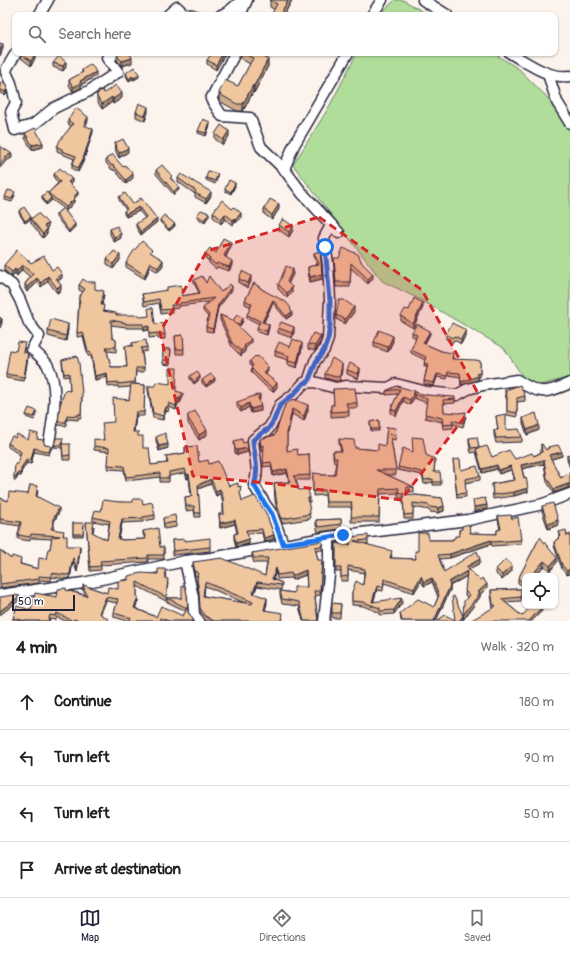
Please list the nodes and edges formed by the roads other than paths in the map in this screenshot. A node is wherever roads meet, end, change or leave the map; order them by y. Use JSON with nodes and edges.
{"nodes":[{"id":1,"x":48,"y":0,"type":"edge"},
{"id":2,"x":242,"y":0,"type":"edge"},
{"id":3,"x":247,"y":0,"type":"edge"},
{"id":4,"x":382,"y":0,"type":"edge"},
{"id":5,"x":423,"y":0,"type":"edge"},
{"id":6,"x":41,"y":12,"type":"edge"},
{"id":7,"x":171,"y":12,"type":"edge"},
{"id":8,"x":182,"y":12,"type":"edge"},
{"id":9,"x":228,"y":12,"type":"edge"},
{"id":10,"x":241,"y":12,"type":"edge"},
{"id":11,"x":374,"y":12,"type":"edge"},
{"id":12,"x":441,"y":12,"type":"edge"},
{"id":13,"x":14,"y":56,"type":"edge"},
{"id":14,"x":111,"y":56,"type":"edge"},
{"id":15,"x":233,"y":56,"type":"edge"},
{"id":16,"x":346,"y":56,"type":"edge"},
{"id":17,"x":515,"y":56,"type":"edge"},
{"id":18,"x":548,"y":74,"type":"junction"},
{"id":19,"x":570,"y":76,"type":"edge"},
{"id":20,"x":570,"y":123,"type":"edge"},
{"id":21,"x":284,"y":169,"type":"junction"},
{"id":22,"x":331,"y":225,"type":"junction"},
{"id":23,"x":339,"y":233,"type":"dead end"},
{"id":24,"x":0,"y":276,"type":"edge"},
{"id":25,"x":308,"y":382,"type":"junction"},
{"id":26,"x":570,"y":383,"type":"edge"},
{"id":27,"x":49,"y":443,"type":"dead end"},
{"id":28,"x":570,"y":494,"type":"edge"},
{"id":29,"x":329,"y":537,"type":"junction"},
{"id":30,"x":283,"y":544,"type":"junction"},
{"id":31,"x":185,"y":561,"type":"junction"},
{"id":32,"x":0,"y":595,"type":"edge"},
{"id":33,"x":199,"y":621,"type":"edge"},
{"id":34,"x":324,"y":621,"type":"edge"}],
"edges":[{"from":1,"to":6,"type":"street"},
{"from":2,"to":9,"type":"street"},
{"from":3,"to":10,"type":"street"},
{"from":4,"to":11,"type":"street"},
{"from":5,"to":12,"type":"street"},
{"from":7,"to":8,"type":"street"},
{"from":13,"to":14,"type":"street"},
{"from":15,"to":21,"type":"street"},
{"from":16,"to":21,"type":"street"},
{"from":17,"to":18,"type":"street"},
{"from":18,"to":19,"type":"street"},
{"from":18,"to":20,"type":"street"},
{"from":21,"to":22,"type":"street"},
{"from":22,"to":23,"type":"street"},
{"from":22,"to":25,"type":"street"},
{"from":24,"to":27,"type":"street"},
{"from":25,"to":26,"type":"street"},
{"from":25,"to":30,"type":"street"},
{"from":28,"to":29,"type":"street"},
{"from":29,"to":30,"type":"street"},
{"from":29,"to":34,"type":"street"},
{"from":30,"to":31,"type":"street"},
{"from":31,"to":32,"type":"street"},
{"from":31,"to":33,"type":"street"}]}
